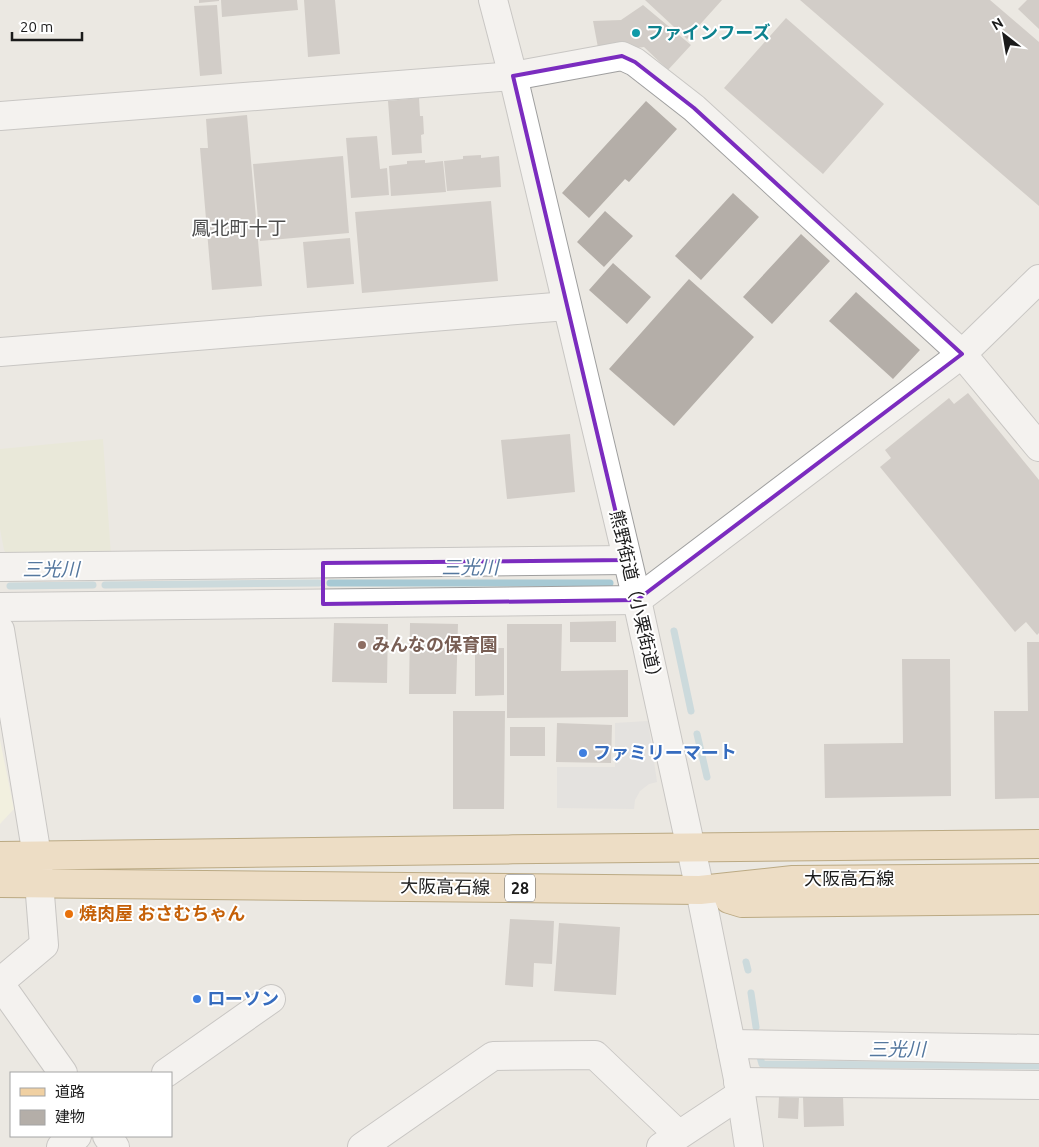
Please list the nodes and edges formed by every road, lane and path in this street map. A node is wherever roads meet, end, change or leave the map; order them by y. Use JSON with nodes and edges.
{"nodes":[{"id":1,"x":493,"y":0,"type":"edge"},
{"id":2,"x":513,"y":76,"type":"junction"},
{"id":3,"x":0,"y":116,"type":"edge"},
{"id":4,"x":1039,"y":279,"type":"edge"},
{"id":5,"x":567,"y":306,"type":"junction"},
{"id":6,"x":0,"y":352,"type":"edge"},
{"id":7,"x":962,"y":354,"type":"junction"},
{"id":8,"x":1039,"y":447,"type":"edge"},
{"id":9,"x":627,"y":560,"type":"junction"},
{"id":10,"x":0,"y":567,"type":"edge"},
{"id":11,"x":323,"y":585,"type":"junction"},
{"id":12,"x":637,"y":600,"type":"junction"},
{"id":13,"x":0,"y":607,"type":"edge"},
{"id":14,"x":0,"y":630,"type":"edge"},
{"id":15,"x":1039,"y":826,"type":"edge"},
{"id":16,"x":1039,"y":844,"type":"edge"},
{"id":17,"x":691,"y":848,"type":"junction"},
{"id":18,"x":0,"y":856,"type":"edge"},
{"id":19,"x":37,"y":856,"type":"junction"},
{"id":20,"x":1039,"y":878,"type":"edge"},
{"id":21,"x":39,"y":882,"type":"junction"},
{"id":22,"x":0,"y":883,"type":"edge"},
{"id":23,"x":700,"y":890,"type":"junction"},
{"id":24,"x":1039,"y":900,"type":"edge"},
{"id":25,"x":0,"y":983,"type":"edge"},
{"id":26,"x":271,"y":999,"type":"dead end"},
{"id":27,"x":731,"y":1044,"type":"junction"},
{"id":28,"x":1039,"y":1049,"type":"edge"},
{"id":29,"x":62,"y":1072,"type":"edge"},
{"id":30,"x":167,"y":1072,"type":"edge"},
{"id":31,"x":1039,"y":1085,"type":"edge"},
{"id":32,"x":740,"y":1088,"type":"junction"},
{"id":33,"x":76,"y":1137,"type":"edge"},
{"id":34,"x":670,"y":1141,"type":"edge"},
{"id":35,"x":61,"y":1147,"type":"edge"},
{"id":36,"x":362,"y":1147,"type":"edge"},
{"id":37,"x":750,"y":1147,"type":"edge"}],
"edges":[{"from":1,"to":2,"type":"street"},
{"from":2,"to":3,"type":"street"},
{"from":2,"to":5,"type":"street","name":"熊野街道（小栗街道）"},
{"from":2,"to":7,"type":"street"},
{"from":4,"to":7,"type":"street"},
{"from":5,"to":6,"type":"street"},
{"from":5,"to":9,"type":"street","name":"熊野街道（小栗街道）"},
{"from":7,"to":8,"type":"street"},
{"from":7,"to":12,"type":"street"},
{"from":9,"to":11,"type":"street"},
{"from":9,"to":12,"type":"street","name":"熊野街道（小栗街道）"},
{"from":10,"to":11,"type":"street"},
{"from":11,"to":12,"type":"street"},
{"from":11,"to":13,"type":"street"},
{"from":12,"to":17,"type":"street","name":"熊野街道（小栗街道）"},
{"from":14,"to":19,"type":"street"},
{"from":15,"to":17,"type":"main road"},
{"from":16,"to":17,"type":"main road","name":"大阪高石線","number":"28"},
{"from":17,"to":19,"type":"main road","name":"大阪高石線","number":"28"},
{"from":17,"to":23,"type":"street","name":"熊野街道（小栗街道）"},
{"from":18,"to":19,"type":"main road","name":"大阪高石線","number":"28"},
{"from":19,"to":21,"type":"street"},
{"from":20,"to":23,"type":"main road","name":"大阪高石線","number":"28"},
{"from":21,"to":22,"type":"main road","name":"大阪高石線","number":"28"},
{"from":21,"to":23,"type":"main road","name":"大阪高石線","number":"28"},
{"from":21,"to":25,"type":"street"},
{"from":23,"to":24,"type":"main road"},
{"from":23,"to":27,"type":"street","name":"熊野街道（小栗街道）"},
{"from":25,"to":29,"type":"street"},
{"from":26,"to":30,"type":"street"},
{"from":27,"to":28,"type":"street"},
{"from":27,"to":32,"type":"street","name":"熊野街道（小栗街道）"},
{"from":31,"to":32,"type":"street"},
{"from":32,"to":34,"type":"street"},
{"from":32,"to":37,"type":"street"},
{"from":33,"to":35,"type":"street"},
{"from":34,"to":36,"type":"street"}]}
